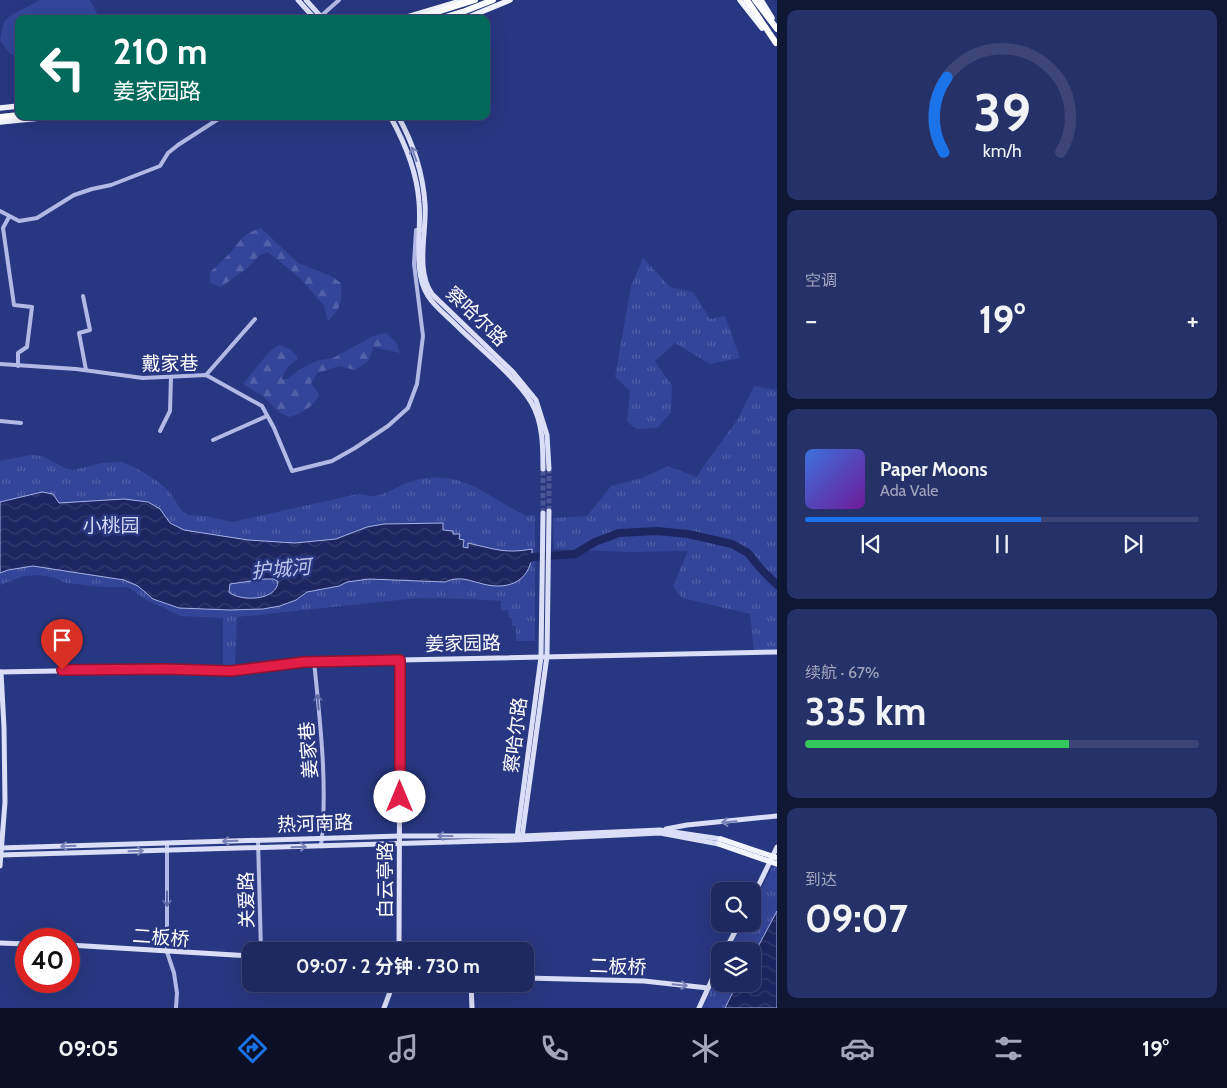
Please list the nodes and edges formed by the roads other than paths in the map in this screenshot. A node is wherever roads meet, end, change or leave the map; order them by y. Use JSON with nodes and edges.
{"nodes":[{"id":1,"x":298,"y":0,"type":"edge"},
{"id":2,"x":306,"y":0,"type":"edge"},
{"id":3,"x":339,"y":0,"type":"edge"},
{"id":4,"x":464,"y":0,"type":"edge"},
{"id":5,"x":475,"y":0,"type":"edge"},
{"id":6,"x":493,"y":0,"type":"edge"},
{"id":7,"x":510,"y":0,"type":"edge"},
{"id":8,"x":740,"y":0,"type":"edge"},
{"id":9,"x":747,"y":0,"type":"edge"},
{"id":10,"x":755,"y":0,"type":"edge"},
{"id":11,"x":761,"y":0,"type":"edge"},
{"id":12,"x":311,"y":15,"type":"edge"},
{"id":13,"x":320,"y":15,"type":"edge"},
{"id":14,"x":324,"y":15,"type":"edge"},
{"id":15,"x":414,"y":15,"type":"edge"},
{"id":16,"x":428,"y":15,"type":"edge"},
{"id":17,"x":452,"y":15,"type":"edge"},
{"id":18,"x":474,"y":15,"type":"edge"},
{"id":19,"x":777,"y":28,"type":"edge"},
{"id":20,"x":777,"y":43,"type":"edge"},
{"id":21,"x":15,"y":106,"type":"edge"},
{"id":22,"x":0,"y":108,"type":"edge"},
{"id":23,"x":15,"y":111,"type":"edge"},
{"id":24,"x":0,"y":113,"type":"edge"},
{"id":25,"x":15,"y":115,"type":"edge"},
{"id":26,"x":0,"y":117,"type":"edge"},
{"id":27,"x":20,"y":120,"type":"edge"},
{"id":28,"x":217,"y":120,"type":"edge"},
{"id":29,"x":392,"y":120,"type":"edge"},
{"id":30,"x":400,"y":120,"type":"edge"},
{"id":31,"x":0,"y":122,"type":"edge"},
{"id":32,"x":0,"y":211,"type":"edge"},
{"id":33,"x":9,"y":216,"type":"junction"},
{"id":34,"x":423,"y":230,"type":"junction"},
{"id":35,"x":83,"y":296,"type":"dead end"},
{"id":36,"x":255,"y":319,"type":"dead end"},
{"id":37,"x":0,"y":364,"type":"edge"},
{"id":38,"x":18,"y":366,"type":"junction"},
{"id":39,"x":86,"y":370,"type":"junction"},
{"id":40,"x":206,"y":375,"type":"junction"},
{"id":41,"x":171,"y":377,"type":"junction"},
{"id":42,"x":267,"y":416,"type":"junction"},
{"id":43,"x":0,"y":421,"type":"edge"},
{"id":44,"x":21,"y":423,"type":"dead end"},
{"id":45,"x":160,"y":431,"type":"dead end"},
{"id":46,"x":213,"y":440,"type":"dead end"},
{"id":47,"x":546,"y":469,"type":"tunnel mouth"},
{"id":48,"x":546,"y":565,"type":"junction"},
{"id":49,"x":777,"y":652,"type":"edge"},
{"id":50,"x":544,"y":657,"type":"junction"},
{"id":51,"x":400,"y":660,"type":"junction"},
{"id":52,"x":314,"y":662,"type":"junction"},
{"id":53,"x":0,"y":672,"type":"edge"},
{"id":54,"x":777,"y":816,"type":"edge"},
{"id":55,"x":660,"y":830,"type":"junction"},
{"id":56,"x":400,"y":836,"type":"junction"},
{"id":57,"x":322,"y":838,"type":"junction"},
{"id":58,"x":520,"y":838,"type":"junction"},
{"id":59,"x":258,"y":840,"type":"junction"},
{"id":60,"x":720,"y":842,"type":"junction"},
{"id":61,"x":167,"y":843,"type":"junction"},
{"id":62,"x":399,"y":844,"type":"junction"},
{"id":63,"x":321,"y":846,"type":"junction"},
{"id":64,"x":777,"y":847,"type":"edge"},
{"id":65,"x":1,"y":848,"type":"edge"},
{"id":66,"x":259,"y":848,"type":"junction"},
{"id":67,"x":168,"y":850,"type":"junction"},
{"id":68,"x":0,"y":855,"type":"edge"},
{"id":69,"x":777,"y":858,"type":"edge"},
{"id":70,"x":777,"y":864,"type":"edge"},
{"id":71,"x":0,"y":866,"type":"edge"},
{"id":72,"x":760,"y":882,"type":"edge"},
{"id":73,"x":261,"y":942,"type":"edge"},
{"id":74,"x":399,"y":942,"type":"edge"},
{"id":75,"x":0,"y":944,"type":"edge"},
{"id":76,"x":15,"y":944,"type":"edge"},
{"id":77,"x":80,"y":946,"type":"edge"},
{"id":78,"x":167,"y":952,"type":"junction"},
{"id":79,"x":242,"y":956,"type":"edge"},
{"id":80,"x":534,"y":978,"type":"edge"},
{"id":81,"x":711,"y":982,"type":"edge"},
{"id":82,"x":708,"y":988,"type":"junction"},
{"id":83,"x":389,"y":992,"type":"edge"},
{"id":84,"x":471,"y":992,"type":"edge"},
{"id":85,"x":176,"y":1008,"type":"edge"},
{"id":86,"x":384,"y":1008,"type":"edge"},
{"id":87,"x":472,"y":1008,"type":"edge"},
{"id":88,"x":699,"y":1008,"type":"edge"}],
"edges":[{"from":1,"to":12,"type":"main road"},
{"from":2,"to":13,"type":"main road"},
{"from":3,"to":14,"type":"street"},
{"from":4,"to":15,"type":"main road"},
{"from":5,"to":16,"type":"highway"},
{"from":6,"to":17,"type":"highway"},
{"from":7,"to":18,"type":"main road"},
{"from":8,"to":20,"type":"main road"},
{"from":9,"to":20,"type":"highway"},
{"from":10,"to":19,"type":"highway"},
{"from":11,"to":19,"type":"main road"},
{"from":21,"to":22,"type":"main road"},
{"from":23,"to":24,"type":"highway"},
{"from":25,"to":26,"type":"highway"},
{"from":27,"to":31,"type":"main road"},
{"from":28,"to":33,"type":"street"},
{"from":29,"to":34,"type":"main road","name":"察哈尔路"},
{"from":34,"to":30,"type":"main road","name":"察哈尔路","one_way":true},
{"from":32,"to":33,"type":"street"},
{"from":33,"to":38,"type":"street"},
{"from":34,"to":42,"type":"street","name":"戴家巷"},
{"from":34,"to":47,"type":"main road","name":"察哈尔路"},
{"from":35,"to":39,"type":"street"},
{"from":36,"to":40,"type":"street"},
{"from":37,"to":38,"type":"street","name":"戴家巷"},
{"from":38,"to":39,"type":"street","name":"戴家巷"},
{"from":39,"to":41,"type":"street","name":"戴家巷"},
{"from":40,"to":41,"type":"street","name":"戴家巷"},
{"from":40,"to":42,"type":"street","name":"戴家巷"},
{"from":41,"to":45,"type":"street"},
{"from":42,"to":46,"type":"street"},
{"from":43,"to":44,"type":"street"},
{"from":48,"to":48,"type":"main road","name":"察哈尔路"},
{"from":48,"to":50,"type":"main road","name":"察哈尔路"},
{"from":49,"to":50,"type":"main road","name":"姜家园路"},
{"from":50,"to":51,"type":"main road","name":"姜家园路"},
{"from":50,"to":58,"type":"main road","name":"察哈尔路"},
{"from":51,"to":52,"type":"main road","name":"姜家园路"},
{"from":51,"to":56,"type":"main road","name":"白云亭路"},
{"from":52,"to":53,"type":"main road","name":"姜家园路"},
{"from":57,"to":52,"type":"street","name":"姜家巷","one_way":true},
{"from":53,"to":65,"type":"main road"},
{"from":54,"to":55,"type":"main road","one_way":true},
{"from":55,"to":58,"type":"main road","name":"热河南路"},
{"from":55,"to":60,"type":"main road","name":"热河南路"},
{"from":56,"to":57,"type":"main road","name":"热河南路"},
{"from":58,"to":56,"type":"main road","name":"热河南路","one_way":true},
{"from":56,"to":62,"type":"main road","name":"白云亭路"},
{"from":57,"to":59,"type":"main road","name":"热河南路"},
{"from":57,"to":63,"type":"street","name":"姜家巷"},
{"from":58,"to":60,"type":"main road","name":"热河南路"},
{"from":58,"to":62,"type":"main road","name":"热河南路"},
{"from":59,"to":61,"type":"main road","name":"热河南路","one_way":true},
{"from":59,"to":66,"type":"street","name":"关爱路"},
{"from":60,"to":69,"type":"main road","bridge":true},
{"from":60,"to":70,"type":"main road","bridge":true},
{"from":61,"to":65,"type":"main road","name":"热河南路","one_way":true},
{"from":61,"to":67,"type":"street"},
{"from":62,"to":63,"type":"main road","name":"热河南路"},
{"from":62,"to":74,"type":"main road","name":"白云亭路"},
{"from":66,"to":63,"type":"main road","name":"热河南路","one_way":true},
{"from":64,"to":72,"type":"main road"},
{"from":65,"to":68,"type":"main road"},
{"from":66,"to":67,"type":"main road","name":"热河南路"},
{"from":66,"to":73,"type":"street","name":"关爱路"},
{"from":68,"to":67,"type":"main road","name":"热河南路","one_way":true},
{"from":67,"to":78,"type":"street","one_way":true},
{"from":68,"to":71,"type":"main road"},
{"from":75,"to":76,"type":"main road"},
{"from":77,"to":78,"type":"main road","name":"二板桥"},
{"from":78,"to":79,"type":"main road","name":"二板桥"},
{"from":78,"to":85,"type":"street"},
{"from":80,"to":82,"type":"main road","name":"二板桥","one_way":true},
{"from":81,"to":82,"type":"main road"},
{"from":82,"to":88,"type":"main road"},
{"from":83,"to":86,"type":"main road"},
{"from":84,"to":87,"type":"main road"}]}
